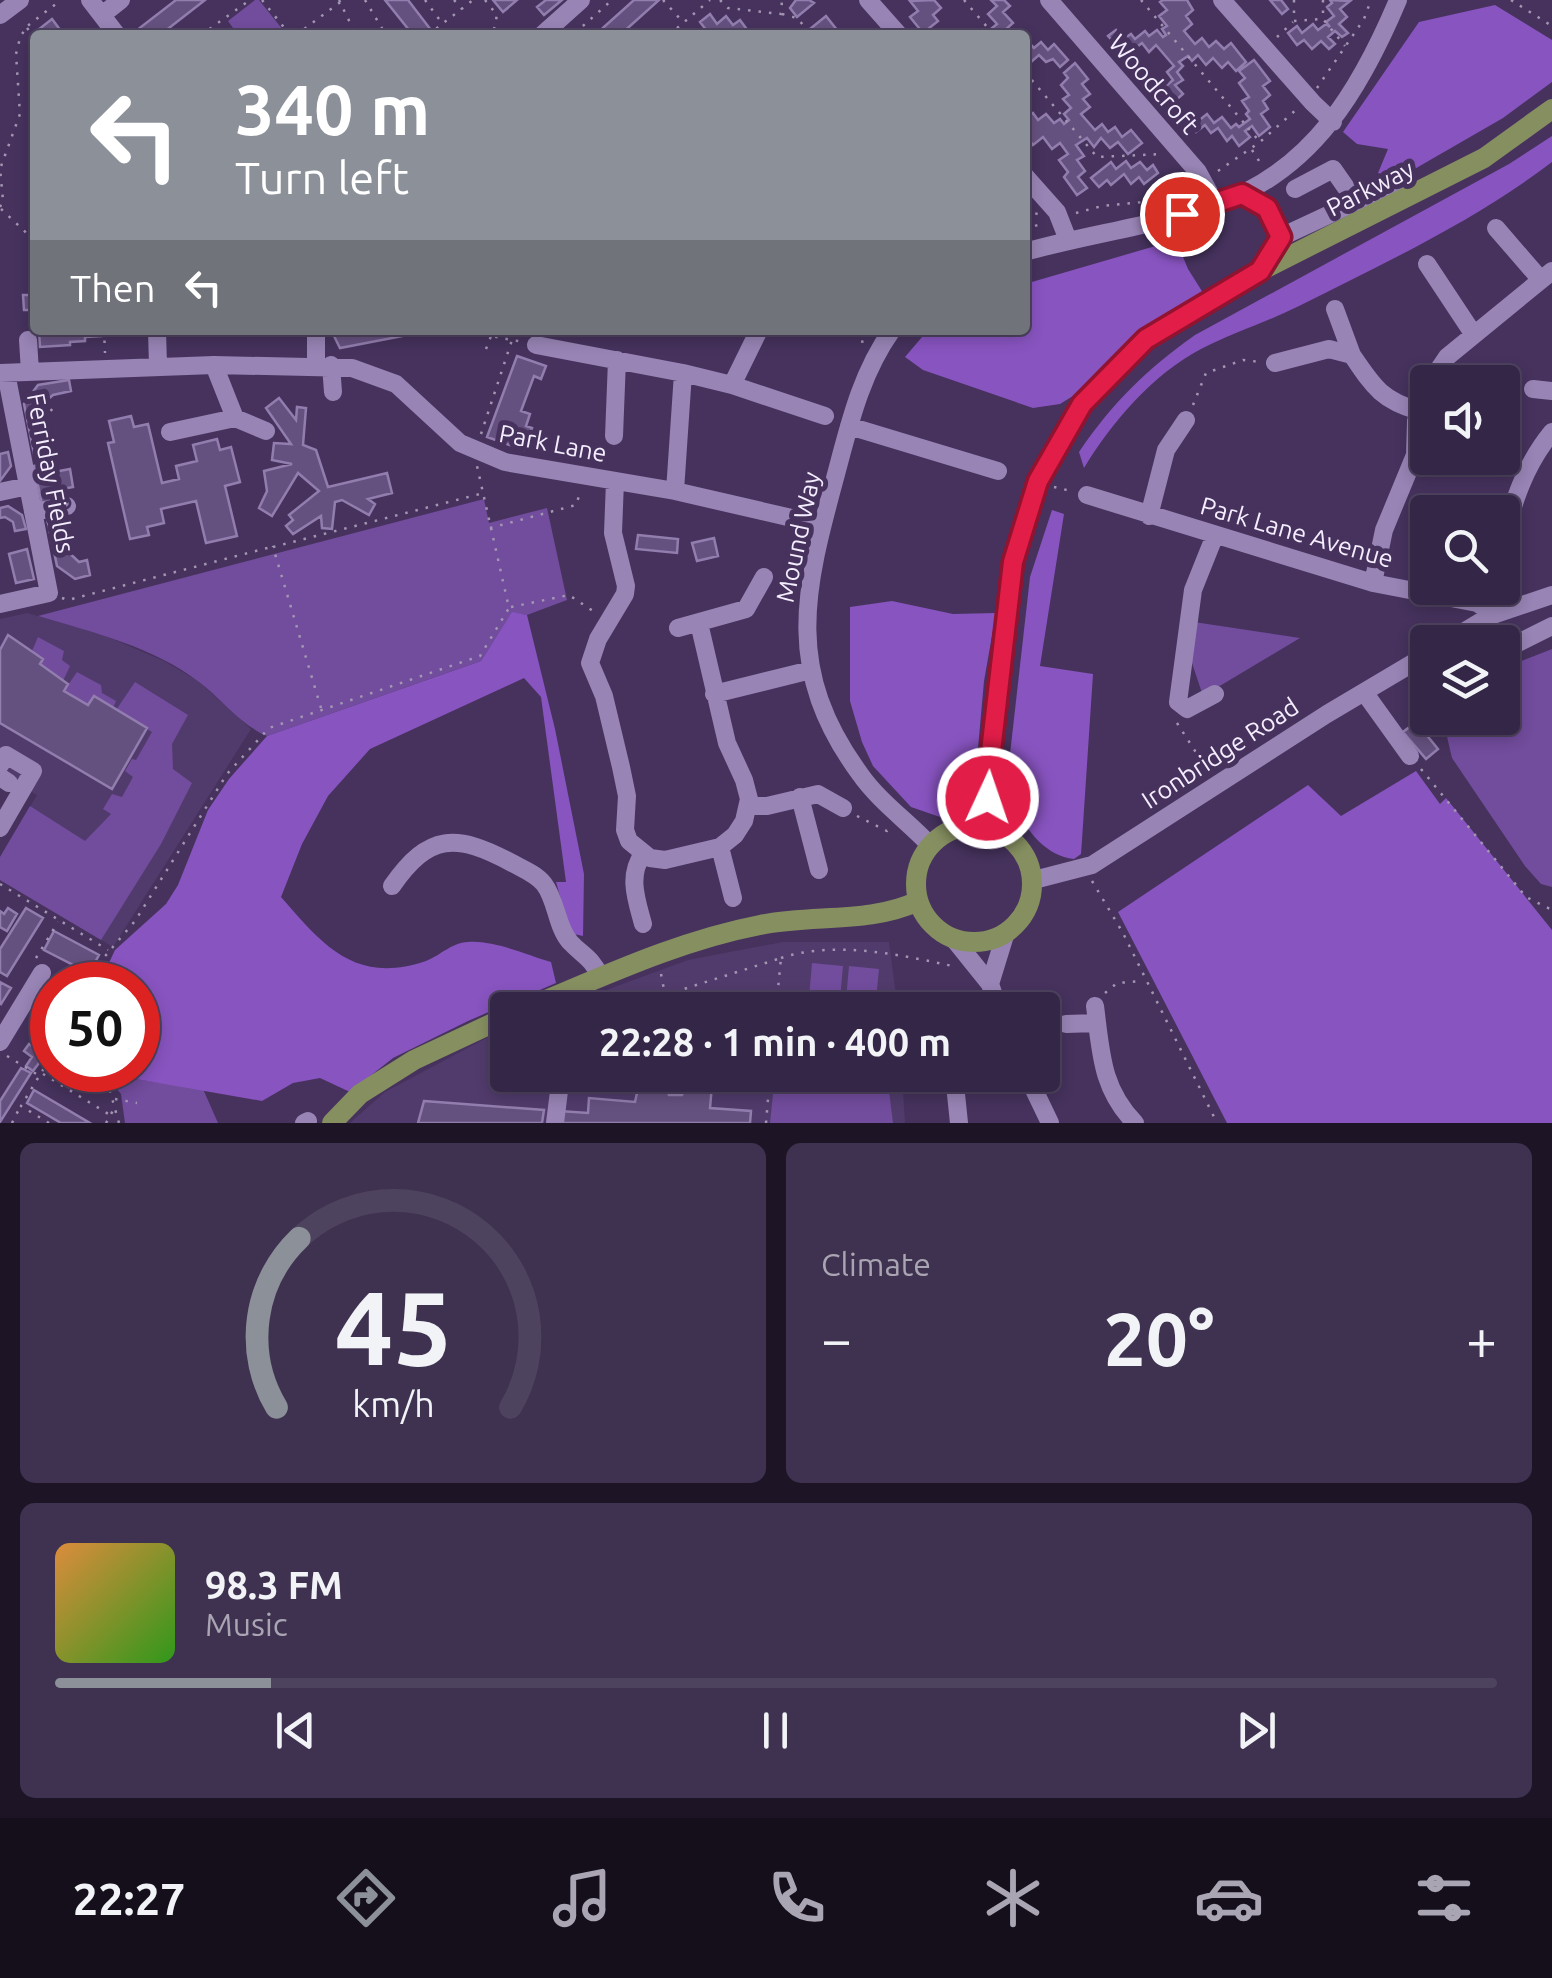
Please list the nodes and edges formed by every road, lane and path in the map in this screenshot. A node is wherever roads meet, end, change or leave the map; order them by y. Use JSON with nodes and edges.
{"nodes":[{"id":1,"x":20,"y":0,"type":"edge"},
{"id":2,"x":62,"y":0,"type":"edge"},
{"id":3,"x":121,"y":0,"type":"edge"},
{"id":4,"x":250,"y":0,"type":"edge"},
{"id":5,"x":262,"y":0,"type":"edge"},
{"id":6,"x":365,"y":0,"type":"edge"},
{"id":7,"x":424,"y":0,"type":"edge"},
{"id":8,"x":454,"y":0,"type":"edge"},
{"id":9,"x":474,"y":0,"type":"edge"},
{"id":10,"x":485,"y":0,"type":"edge"},
{"id":11,"x":581,"y":0,"type":"edge"},
{"id":12,"x":612,"y":0,"type":"edge"},
{"id":13,"x":663,"y":0,"type":"edge"},
{"id":14,"x":710,"y":0,"type":"edge"},
{"id":15,"x":720,"y":0,"type":"edge"},
{"id":16,"x":782,"y":0,"type":"edge"},
{"id":17,"x":868,"y":0,"type":"edge"},
{"id":18,"x":964,"y":0,"type":"edge"},
{"id":19,"x":1048,"y":0,"type":"edge"},
{"id":20,"x":1142,"y":0,"type":"edge"},
{"id":21,"x":1222,"y":0,"type":"edge"},
{"id":22,"x":1294,"y":0,"type":"edge"},
{"id":23,"x":1323,"y":0,"type":"edge"},
{"id":24,"x":1370,"y":0,"type":"edge"},
{"id":25,"x":1398,"y":0,"type":"edge"},
{"id":26,"x":1510,"y":0,"type":"edge"},
{"id":27,"x":341,"y":1,"type":"edge"},
{"id":28,"x":96,"y":7,"type":"edge"},
{"id":29,"x":462,"y":9,"type":"junction"},
{"id":30,"x":781,"y":14,"type":"junction"},
{"id":31,"x":0,"y":15,"type":"edge"},
{"id":32,"x":1323,"y":19,"type":"junction"},
{"id":33,"x":1294,"y":21,"type":"junction"},
{"id":34,"x":683,"y":22,"type":"junction"},
{"id":35,"x":443,"y":24,"type":"junction"},
{"id":36,"x":1552,"y":26,"type":"edge"},
{"id":37,"x":26,"y":27,"type":"junction"},
{"id":38,"x":113,"y":30,"type":"edge"},
{"id":39,"x":209,"y":30,"type":"edge"},
{"id":40,"x":286,"y":30,"type":"edge"},
{"id":41,"x":303,"y":30,"type":"edge"},
{"id":42,"x":354,"y":30,"type":"edge"},
{"id":43,"x":383,"y":30,"type":"edge"},
{"id":44,"x":435,"y":30,"type":"edge"},
{"id":45,"x":494,"y":30,"type":"dead end"},
{"id":46,"x":548,"y":30,"type":"edge"},
{"id":47,"x":579,"y":30,"type":"edge"},
{"id":48,"x":676,"y":30,"type":"edge"},
{"id":49,"x":807,"y":30,"type":"edge"},
{"id":50,"x":895,"y":30,"type":"edge"},
{"id":51,"x":990,"y":30,"type":"edge"},
{"id":52,"x":30,"y":32,"type":"edge"},
{"id":53,"x":1346,"y":47,"type":"junction"},
{"id":54,"x":1264,"y":48,"type":"junction"},
{"id":55,"x":1030,"y":78,"type":"edge"},
{"id":56,"x":1313,"y":94,"type":"dead end"},
{"id":57,"x":1305,"y":101,"type":"dead end"},
{"id":58,"x":1552,"y":109,"type":"edge"},
{"id":59,"x":1334,"y":122,"type":"junction"},
{"id":60,"x":1244,"y":123,"type":"dead end"},
{"id":61,"x":1248,"y":128,"type":"dead end"},
{"id":62,"x":1260,"y":142,"type":"junction"},
{"id":63,"x":1182,"y":153,"type":"junction"},
{"id":64,"x":1293,"y":163,"type":"junction"},
{"id":65,"x":1210,"y":176,"type":"dead end"},
{"id":66,"x":1030,"y":182,"type":"edge"},
{"id":67,"x":1198,"y":183,"type":"dead end"},
{"id":68,"x":1428,"y":186,"type":"junction"},
{"id":69,"x":1295,"y":189,"type":"junction"},
{"id":70,"x":1242,"y":194,"type":"junction"},
{"id":71,"x":1356,"y":202,"type":"junction"},
{"id":72,"x":1216,"y":205,"type":"junction"},
{"id":73,"x":0,"y":207,"type":"edge"},
{"id":74,"x":1267,"y":208,"type":"junction"},
{"id":75,"x":1068,"y":215,"type":"dead end"},
{"id":76,"x":1051,"y":220,"type":"dead end"},
{"id":77,"x":1030,"y":228,"type":"edge"},
{"id":78,"x":1496,"y":228,"type":"dead end"},
{"id":79,"x":30,"y":236,"type":"edge"},
{"id":80,"x":1281,"y":237,"type":"junction"},
{"id":81,"x":1068,"y":240,"type":"junction"},
{"id":82,"x":1030,"y":251,"type":"edge"},
{"id":83,"x":1427,"y":264,"type":"dead end"},
{"id":84,"x":1260,"y":271,"type":"junction"},
{"id":85,"x":1546,"y":276,"type":"edge"},
{"id":86,"x":1335,"y":309,"type":"dead end"},
{"id":87,"x":104,"y":335,"type":"edge"},
{"id":88,"x":158,"y":335,"type":"edge"},
{"id":89,"x":317,"y":335,"type":"edge"},
{"id":90,"x":491,"y":335,"type":"edge"},
{"id":91,"x":498,"y":335,"type":"edge"},
{"id":92,"x":757,"y":335,"type":"edge"},
{"id":93,"x":889,"y":335,"type":"edge"},
{"id":94,"x":1474,"y":335,"type":"junction"},
{"id":95,"x":28,"y":340,"type":"dead end"},
{"id":96,"x":512,"y":340,"type":"junction"},
{"id":97,"x":548,"y":341,"type":"edge"},
{"id":98,"x":486,"y":349,"type":"dead end"},
{"id":99,"x":1352,"y":355,"type":"junction"},
{"id":100,"x":617,"y":360,"type":"junction"},
{"id":101,"x":1275,"y":363,"type":"joint"},
{"id":102,"x":324,"y":365,"type":"junction"},
{"id":103,"x":1442,"y":365,"type":"edge"},
{"id":104,"x":158,"y":366,"type":"junction"},
{"id":105,"x":214,"y":366,"type":"junction"},
{"id":106,"x":106,"y":369,"type":"junction"},
{"id":107,"x":30,"y":372,"type":"junction"},
{"id":108,"x":3,"y":373,"type":"edge"},
{"id":109,"x":682,"y":373,"type":"junction"},
{"id":110,"x":732,"y":385,"type":"junction"},
{"id":111,"x":334,"y":392,"type":"dead end"},
{"id":112,"x":42,"y":403,"type":"dead end"},
{"id":113,"x":1410,"y":409,"type":"edge"},
{"id":114,"x":54,"y":412,"type":"dead end"},
{"id":115,"x":825,"y":416,"type":"dead end"},
{"id":116,"x":235,"y":418,"type":"junction"},
{"id":117,"x":1186,"y":420,"type":"joint"},
{"id":118,"x":849,"y":426,"type":"junction"},
{"id":119,"x":266,"y":431,"type":"dead end"},
{"id":120,"x":170,"y":432,"type":"dead end"},
{"id":121,"x":1552,"y":432,"type":"edge"},
{"id":122,"x":614,"y":436,"type":"dead end"},
{"id":123,"x":475,"y":451,"type":"junction"},
{"id":124,"x":1410,"y":468,"type":"edge"},
{"id":125,"x":998,"y":470,"type":"dead end"},
{"id":126,"x":586,"y":474,"type":"junction"},
{"id":127,"x":615,"y":481,"type":"junction"},
{"id":128,"x":28,"y":486,"type":"junction"},
{"id":129,"x":675,"y":491,"type":"junction"},
{"id":130,"x":0,"y":492,"type":"edge"},
{"id":131,"x":481,"y":493,"type":"junction"},
{"id":132,"x":1048,"y":495,"type":"dead end"},
{"id":133,"x":1088,"y":495,"type":"joint"},
{"id":134,"x":1515,"y":495,"type":"edge"},
{"id":135,"x":66,"y":506,"type":"dead end"},
{"id":136,"x":33,"y":512,"type":"junction"},
{"id":137,"x":1149,"y":516,"type":"junction"},
{"id":138,"x":822,"y":525,"type":"junction"},
{"id":139,"x":490,"y":528,"type":"junction"},
{"id":140,"x":1214,"y":535,"type":"junction"},
{"id":141,"x":273,"y":547,"type":"junction"},
{"id":142,"x":764,"y":578,"type":"dead end"},
{"id":143,"x":1373,"y":582,"type":"junction"},
{"id":144,"x":49,"y":592,"type":"junction"},
{"id":145,"x":1552,"y":595,"type":"edge"},
{"id":146,"x":0,"y":604,"type":"edge"},
{"id":147,"x":1490,"y":605,"type":"edge"},
{"id":148,"x":509,"y":608,"type":"junction"},
{"id":149,"x":1487,"y":612,"type":"junction"},
{"id":150,"x":610,"y":622,"type":"junction"},
{"id":151,"x":699,"y":623,"type":"junction"},
{"id":152,"x":1470,"y":625,"type":"edge"},
{"id":153,"x":1552,"y":626,"type":"edge"},
{"id":154,"x":678,"y":628,"type":"dead end"},
{"id":155,"x":1520,"y":642,"type":"edge"},
{"id":156,"x":1410,"y":665,"type":"edge"},
{"id":157,"x":811,"y":670,"type":"junction"},
{"id":158,"x":1364,"y":692,"type":"junction"},
{"id":159,"x":714,"y":694,"type":"junction"},
{"id":160,"x":1215,"y":694,"type":"dead end"},
{"id":161,"x":1178,"y":702,"type":"junction"},
{"id":162,"x":322,"y":710,"type":"junction"},
{"id":163,"x":1410,"y":756,"type":"joint"},
{"id":164,"x":0,"y":765,"type":"edge"},
{"id":165,"x":1217,"y":784,"type":"junction"},
{"id":166,"x":800,"y":796,"type":"junction"},
{"id":167,"x":748,"y":806,"type":"junction"},
{"id":168,"x":843,"y":808,"type":"joint"},
{"id":169,"x":905,"y":820,"type":"junction"},
{"id":170,"x":988,"y":827,"type":"junction"},
{"id":171,"x":0,"y":828,"type":"edge"},
{"id":172,"x":929,"y":844,"type":"junction"},
{"id":173,"x":720,"y":847,"type":"junction"},
{"id":174,"x":643,"y":854,"type":"junction"},
{"id":175,"x":1084,"y":867,"type":"junction"},
{"id":176,"x":819,"y":870,"type":"dead end"},
{"id":177,"x":1034,"y":880,"type":"junction"},
{"id":178,"x":0,"y":884,"type":"edge"},
{"id":179,"x":392,"y":886,"type":"dead end"},
{"id":180,"x":733,"y":898,"type":"dead end"},
{"id":181,"x":918,"y":901,"type":"junction"},
{"id":182,"x":1552,"y":910,"type":"edge"},
{"id":183,"x":59,"y":920,"type":"junction"},
{"id":184,"x":643,"y":924,"type":"dead end"},
{"id":185,"x":1006,"y":932,"type":"junction"},
{"id":186,"x":954,"y":938,"type":"junction"},
{"id":187,"x":110,"y":951,"type":"junction"},
{"id":188,"x":780,"y":958,"type":"junction"},
{"id":189,"x":47,"y":962,"type":"edge"},
{"id":190,"x":101,"y":962,"type":"edge"},
{"id":191,"x":662,"y":974,"type":"dead end"},
{"id":192,"x":600,"y":976,"type":"junction"},
{"id":193,"x":985,"y":978,"type":"junction"},
{"id":194,"x":1146,"y":980,"type":"junction"},
{"id":195,"x":30,"y":992,"type":"edge"},
{"id":196,"x":566,"y":992,"type":"edge"},
{"id":197,"x":664,"y":992,"type":"edge"},
{"id":198,"x":673,"y":992,"type":"edge"},
{"id":199,"x":777,"y":992,"type":"edge"},
{"id":200,"x":991,"y":992,"type":"edge"},
{"id":201,"x":1096,"y":1014,"type":"junction"},
{"id":202,"x":490,"y":1024,"type":"edge"},
{"id":203,"x":1066,"y":1024,"type":"dead end"},
{"id":204,"x":0,"y":1042,"type":"edge"},
{"id":205,"x":0,"y":1051,"type":"edge"},
{"id":206,"x":30,"y":1069,"type":"edge"},
{"id":207,"x":30,"y":1091,"type":"edge"},
{"id":208,"x":70,"y":1092,"type":"edge"},
{"id":209,"x":111,"y":1092,"type":"edge"},
{"id":210,"x":559,"y":1092,"type":"edge"},
{"id":211,"x":676,"y":1092,"type":"edge"},
{"id":212,"x":769,"y":1092,"type":"edge"},
{"id":213,"x":1035,"y":1092,"type":"edge"},
{"id":214,"x":676,"y":1095,"type":"dead end"},
{"id":215,"x":113,"y":1099,"type":"junction"},
{"id":216,"x":137,"y":1102,"type":"dead end"},
{"id":217,"x":21,"y":1106,"type":"junction"},
{"id":218,"x":116,"y":1106,"type":"junction"},
{"id":219,"x":110,"y":1115,"type":"junction"},
{"id":220,"x":47,"y":1122,"type":"edge"},
{"id":221,"x":12,"y":1123,"type":"edge"},
{"id":222,"x":38,"y":1123,"type":"edge"},
{"id":223,"x":106,"y":1123,"type":"edge"},
{"id":224,"x":119,"y":1123,"type":"edge"},
{"id":225,"x":332,"y":1123,"type":"edge"},
{"id":226,"x":555,"y":1123,"type":"edge"},
{"id":227,"x":766,"y":1123,"type":"edge"},
{"id":228,"x":1050,"y":1123,"type":"edge"},
{"id":229,"x":1135,"y":1123,"type":"edge"},
{"id":230,"x":1217,"y":1123,"type":"edge"}],
"edges":[{"from":1,"to":31,"type":"street"},
{"from":2,"to":37,"type":"path"},
{"from":3,"to":28,"type":"street"},
{"from":4,"to":39,"type":"path"},
{"from":5,"to":40,"type":"path"},
{"from":6,"to":43,"type":"path"},
{"from":7,"to":35,"type":"path"},
{"from":8,"to":29,"type":"path"},
{"from":9,"to":29,"type":"path"},
{"from":10,"to":45,"type":"path"},
{"from":11,"to":46,"type":"street"},
{"from":12,"to":47,"type":"path"},
{"from":13,"to":34,"type":"path"},
{"from":14,"to":34,"type":"path"},
{"from":15,"to":30,"type":"path"},
{"from":16,"to":30,"type":"path"},
{"from":17,"to":50,"type":"street"},
{"from":18,"to":51,"type":"path"},
{"from":19,"to":63,"type":"street","name":"Woodcroft"},
{"from":20,"to":60,"type":"path"},
{"from":21,"to":54,"type":"street"},
{"from":22,"to":33,"type":"path"},
{"from":23,"to":32,"type":"path"},
{"from":24,"to":53,"type":"path"},
{"from":25,"to":59,"type":"street"},
{"from":26,"to":36,"type":"path"},
{"from":27,"to":41,"type":"path"},
{"from":27,"to":42,"type":"path"},
{"from":28,"to":38,"type":"street"},
{"from":29,"to":35,"type":"path"},
{"from":30,"to":49,"type":"path"},
{"from":32,"to":33,"type":"path"},
{"from":32,"to":53,"type":"path"},
{"from":33,"to":54,"type":"path"},
{"from":34,"to":48,"type":"path"},
{"from":35,"to":44,"type":"path"},
{"from":37,"to":52,"type":"path"},
{"from":37,"to":73,"type":"path"},
{"from":53,"to":56,"type":"path"},
{"from":54,"to":59,"type":"street"},
{"from":55,"to":63,"type":"path"},
{"from":57,"to":62,"type":"path"},
{"from":58,"to":68,"type":"main road","name":"Parkway"},
{"from":59,"to":64,"type":"street"},
{"from":61,"to":62,"type":"path"},
{"from":62,"to":65,"type":"path"},
{"from":63,"to":72,"type":"street","name":"Woodcroft"},
{"from":64,"to":69,"type":"street"},
{"from":64,"to":70,"type":"street"},
{"from":66,"to":81,"type":"street"},
{"from":67,"to":75,"type":"path"},
{"from":68,"to":71,"type":"street"},
{"from":68,"to":84,"type":"main road","name":"Parkway"},
{"from":69,"to":71,"type":"street"},
{"from":69,"to":74,"type":"street"},
{"from":70,"to":72,"type":"street"},
{"from":70,"to":74,"type":"street"},
{"from":71,"to":80,"type":"street"},
{"from":72,"to":81,"type":"street"},
{"from":73,"to":79,"type":"path"},
{"from":74,"to":80,"type":"street"},
{"from":76,"to":77,"type":"path"},
{"from":78,"to":85,"type":"street"},
{"from":80,"to":84,"type":"street"},
{"from":81,"to":82,"type":"street"},
{"from":83,"to":94,"type":"street"},
{"from":84,"to":170,"type":"main road","name":"Parkway"},
{"from":85,"to":94,"type":"street"},
{"from":86,"to":99,"type":"street"},
{"from":87,"to":106,"type":"path"},
{"from":88,"to":104,"type":"street"},
{"from":89,"to":102,"type":"street"},
{"from":90,"to":98,"type":"path"},
{"from":91,"to":96,"type":"path"},
{"from":92,"to":110,"type":"street"},
{"from":93,"to":118,"type":"street","name":"Mound Way"},
{"from":94,"to":103,"type":"street"},
{"from":95,"to":107,"type":"street"},
{"from":96,"to":97,"type":"path"},
{"from":96,"to":123,"type":"path"},
{"from":97,"to":100,"type":"street"},
{"from":99,"to":101,"type":"street"},
{"from":99,"to":113,"type":"street"},
{"from":100,"to":109,"type":"street"},
{"from":100,"to":122,"type":"street"},
{"from":101,"to":117,"type":"path"},
{"from":102,"to":105,"type":"street","name":"Park Lane"},
{"from":102,"to":111,"type":"street"},
{"from":102,"to":123,"type":"street","name":"Park Lane"},
{"from":104,"to":105,"type":"street","name":"Park Lane"},
{"from":104,"to":106,"type":"street","name":"Park Lane"},
{"from":105,"to":116,"type":"street"},
{"from":106,"to":107,"type":"street","name":"Park Lane"},
{"from":107,"to":108,"type":"street","name":"Park Lane"},
{"from":108,"to":128,"type":"street","name":"Ferriday Fields"},
{"from":109,"to":110,"type":"street"},
{"from":109,"to":129,"type":"street"},
{"from":110,"to":115,"type":"street"},
{"from":112,"to":114,"type":"path"},
{"from":116,"to":119,"type":"street"},
{"from":116,"to":120,"type":"street"},
{"from":117,"to":137,"type":"street"},
{"from":118,"to":125,"type":"street"},
{"from":118,"to":138,"type":"street","name":"Mound Way"},
{"from":121,"to":134,"type":"street"},
{"from":123,"to":126,"type":"street","name":"Park Lane"},
{"from":123,"to":131,"type":"path"},
{"from":124,"to":143,"type":"street"},
{"from":126,"to":127,"type":"street","name":"Park Lane"},
{"from":126,"to":139,"type":"path"},
{"from":127,"to":129,"type":"street","name":"Park Lane"},
{"from":127,"to":150,"type":"street"},
{"from":128,"to":130,"type":"street"},
{"from":128,"to":136,"type":"street","name":"Ferriday Fields"},
{"from":129,"to":138,"type":"street","name":"Park Lane"},
{"from":131,"to":139,"type":"path"},
{"from":131,"to":141,"type":"path"},
{"from":132,"to":133,"type":"path"},
{"from":133,"to":137,"type":"street","name":"Park Lane Avenue"},
{"from":135,"to":136,"type":"street"},
{"from":136,"to":144,"type":"street","name":"Ferriday Fields"},
{"from":137,"to":140,"type":"street","name":"Park Lane Avenue"},
{"from":138,"to":157,"type":"street","name":"Mound Way"},
{"from":139,"to":148,"type":"path"},
{"from":140,"to":143,"type":"street","name":"Park Lane Avenue"},
{"from":140,"to":161,"type":"street"},
{"from":141,"to":144,"type":"path"},
{"from":141,"to":162,"type":"path"},
{"from":142,"to":151,"type":"street"},
{"from":143,"to":149,"type":"street","name":"Park Lane Avenue"},
{"from":144,"to":146,"type":"street","name":"Ferriday Fields"},
{"from":145,"to":149,"type":"street"},
{"from":147,"to":149,"type":"street"},
{"from":148,"to":150,"type":"path"},
{"from":148,"to":162,"type":"path"},
{"from":149,"to":152,"type":"street"},
{"from":150,"to":174,"type":"street"},
{"from":151,"to":154,"type":"street"},
{"from":151,"to":159,"type":"street"},
{"from":153,"to":155,"type":"street"},
{"from":156,"to":158,"type":"street","name":"Ironbridge Road"},
{"from":157,"to":159,"type":"street"},
{"from":157,"to":169,"type":"street","name":"Mound Way"},
{"from":158,"to":163,"type":"street"},
{"from":158,"to":165,"type":"street","name":"Ironbridge Road"},
{"from":159,"to":167,"type":"street"},
{"from":160,"to":161,"type":"street"},
{"from":161,"to":165,"type":"path"},
{"from":162,"to":187,"type":"path"},
{"from":163,"to":182,"type":"path"},
{"from":164,"to":171,"type":"street"},
{"from":165,"to":175,"type":"street","name":"Ironbridge Road"},
{"from":166,"to":167,"type":"street"},
{"from":166,"to":168,"type":"street"},
{"from":166,"to":176,"type":"street"},
{"from":167,"to":173,"type":"street"},
{"from":168,"to":169,"type":"path"},
{"from":169,"to":172,"type":"street","name":"Mound Way"},
{"from":170,"to":172,"type":"main road"},
{"from":170,"to":177,"type":"main road"},
{"from":172,"to":181,"type":"main road"},
{"from":173,"to":174,"type":"street"},
{"from":173,"to":180,"type":"street"},
{"from":174,"to":184,"type":"street"},
{"from":175,"to":177,"type":"street","name":"Ironbridge Road"},
{"from":175,"to":194,"type":"path"},
{"from":177,"to":185,"type":"main road"},
{"from":178,"to":183,"type":"path"},
{"from":179,"to":192,"type":"street"},
{"from":181,"to":186,"type":"main road"},
{"from":181,"to":192,"type":"main road"},
{"from":183,"to":187,"type":"path"},
{"from":183,"to":189,"type":"path"},
{"from":185,"to":186,"type":"main road"},
{"from":185,"to":193,"type":"street"},
{"from":186,"to":193,"type":"street"},
{"from":187,"to":190,"type":"path"},
{"from":188,"to":193,"type":"path"},
{"from":188,"to":198,"type":"path"},
{"from":188,"to":199,"type":"path"},
{"from":191,"to":197,"type":"path"},
{"from":192,"to":196,"type":"main road"},
{"from":193,"to":200,"type":"street"},
{"from":194,"to":201,"type":"path"},
{"from":194,"to":230,"type":"path"},
{"from":195,"to":204,"type":"street"},
{"from":201,"to":203,"type":"street"},
{"from":201,"to":229,"type":"street"},
{"from":202,"to":225,"type":"main road"},
{"from":205,"to":206,"type":"path"},
{"from":207,"to":217,"type":"path"},
{"from":208,"to":219,"type":"path"},
{"from":209,"to":215,"type":"path"},
{"from":210,"to":226,"type":"street"},
{"from":211,"to":214,"type":"path"},
{"from":212,"to":227,"type":"path"},
{"from":213,"to":228,"type":"street"},
{"from":215,"to":216,"type":"path"},
{"from":215,"to":218,"type":"path"},
{"from":217,"to":220,"type":"path"},
{"from":217,"to":221,"type":"path"},
{"from":218,"to":219,"type":"path"},
{"from":218,"to":224,"type":"path"},
{"from":219,"to":223,"type":"path"},
{"from":220,"to":222,"type":"path"}]}
